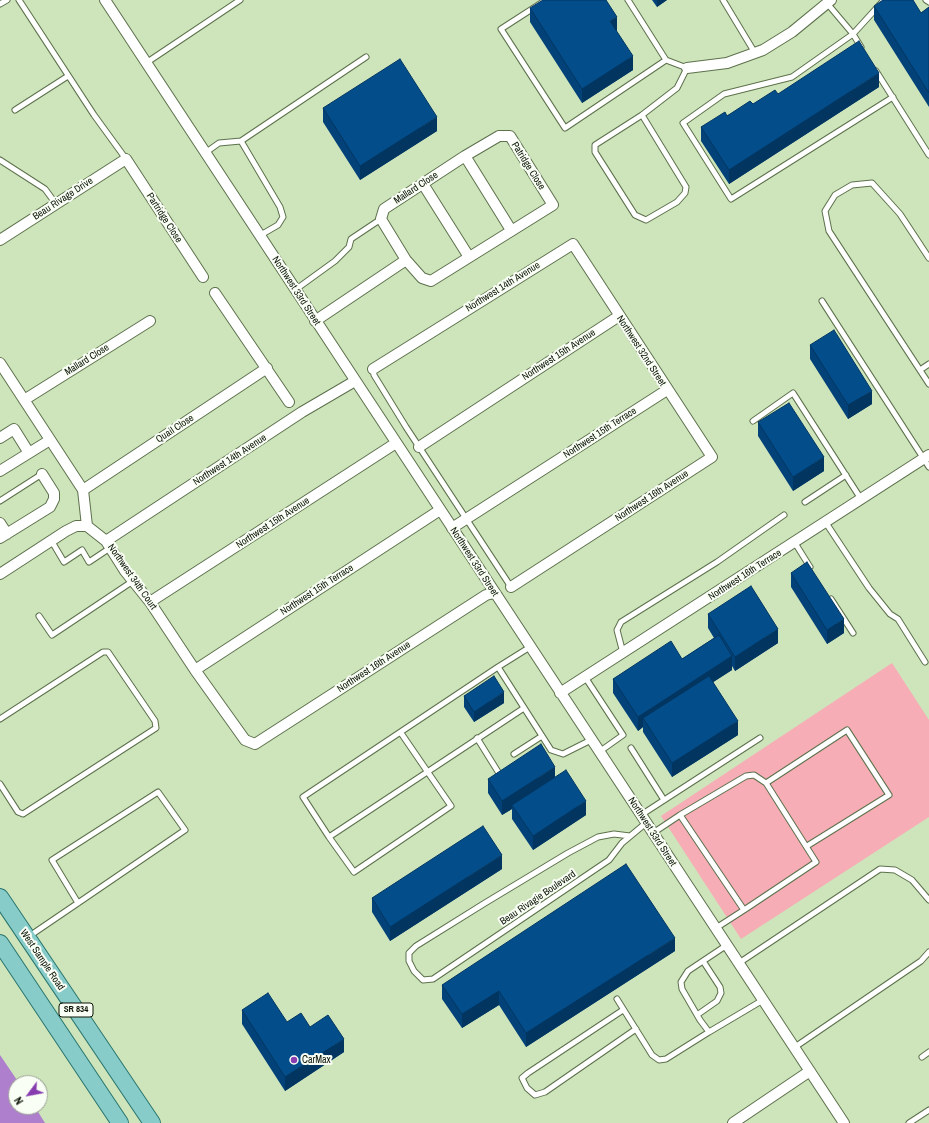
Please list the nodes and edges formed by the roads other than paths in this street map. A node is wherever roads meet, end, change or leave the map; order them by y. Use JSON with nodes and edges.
{"nodes":[{"id":1,"x":7,"y":0,"type":"edge"},
{"id":2,"x":19,"y":0,"type":"edge"},
{"id":3,"x":105,"y":0,"type":"edge"},
{"id":4,"x":240,"y":0,"type":"edge"},
{"id":5,"x":546,"y":0,"type":"edge"},
{"id":6,"x":628,"y":0,"type":"edge"},
{"id":7,"x":723,"y":0,"type":"edge"},
{"id":8,"x":884,"y":0,"type":"edge"},
{"id":9,"x":926,"y":0,"type":"edge"},
{"id":10,"x":827,"y":1,"type":"edge"},
{"id":11,"x":929,"y":2,"type":"edge"},
{"id":12,"x":0,"y":4,"type":"edge"},
{"id":13,"x":853,"y":34,"type":"junction"},
{"id":14,"x":755,"y":53,"type":"junction"},
{"id":15,"x":865,"y":53,"type":"edge"},
{"id":16,"x":366,"y":57,"type":"dead end"},
{"id":17,"x":666,"y":60,"type":"junction"},
{"id":18,"x":146,"y":63,"type":"junction"},
{"id":19,"x":873,"y":66,"type":"edge"},
{"id":20,"x":687,"y":68,"type":"junction"},
{"id":21,"x":68,"y":76,"type":"junction"},
{"id":22,"x":893,"y":97,"type":"junction"},
{"id":23,"x":15,"y":110,"type":"dead end"},
{"id":24,"x":642,"y":115,"type":"junction"},
{"id":25,"x":499,"y":136,"type":"joint"},
{"id":26,"x":241,"y":141,"type":"junction"},
{"id":27,"x":205,"y":153,"type":"junction"},
{"id":28,"x":929,"y":155,"type":"edge"},
{"id":29,"x":465,"y":156,"type":"junction"},
{"id":30,"x":126,"y":159,"type":"junction"},
{"id":31,"x":0,"y":160,"type":"edge"},
{"id":32,"x":423,"y":184,"type":"junction"},
{"id":33,"x":56,"y":204,"type":"junction"},
{"id":34,"x":381,"y":219,"type":"junction"},
{"id":35,"x":511,"y":230,"type":"junction"},
{"id":36,"x":259,"y":236,"type":"junction"},
{"id":37,"x":0,"y":240,"type":"edge"},
{"id":38,"x":573,"y":244,"type":"joint"},
{"id":39,"x":469,"y":257,"type":"junction"},
{"id":40,"x":929,"y":258,"type":"edge"},
{"id":41,"x":406,"y":260,"type":"junction"},
{"id":42,"x":203,"y":277,"type":"dead end"},
{"id":43,"x":295,"y":290,"type":"junction"},
{"id":44,"x":215,"y":293,"type":"dead end"},
{"id":45,"x":822,"y":301,"type":"dead end"},
{"id":46,"x":619,"y":316,"type":"junction"},
{"id":47,"x":315,"y":320,"type":"junction"},
{"id":48,"x":150,"y":321,"type":"dead end"},
{"id":49,"x":0,"y":363,"type":"edge"},
{"id":50,"x":929,"y":364,"type":"edge"},
{"id":51,"x":267,"y":368,"type":"junction"},
{"id":52,"x":374,"y":369,"type":"joint"},
{"id":53,"x":920,"y":370,"type":"junction"},
{"id":54,"x":355,"y":381,"type":"junction"},
{"id":55,"x":929,"y":384,"type":"edge"},
{"id":56,"x":667,"y":390,"type":"junction"},
{"id":57,"x":24,"y":400,"type":"junction"},
{"id":58,"x":289,"y":402,"type":"dead end"},
{"id":59,"x":753,"y":421,"type":"dead end"},
{"id":60,"x":0,"y":438,"type":"edge"},
{"id":61,"x":50,"y":440,"type":"junction"},
{"id":62,"x":396,"y":443,"type":"junction"},
{"id":63,"x":419,"y":447,"type":"junction"},
{"id":64,"x":30,"y":453,"type":"junction"},
{"id":65,"x":712,"y":457,"type":"joint"},
{"id":66,"x":927,"y":460,"type":"edge"},
{"id":67,"x":0,"y":471,"type":"edge"},
{"id":68,"x":42,"y":474,"type":"joint"},
{"id":69,"x":846,"y":475,"type":"junction"},
{"id":70,"x":83,"y":490,"type":"junction"},
{"id":71,"x":862,"y":500,"type":"junction"},
{"id":72,"x":0,"y":501,"type":"edge"},
{"id":73,"x":804,"y":502,"type":"dead end"},
{"id":74,"x":440,"y":510,"type":"junction"},
{"id":75,"x":784,"y":515,"type":"dead end"},
{"id":76,"x":466,"y":520,"type":"junction"},
{"id":77,"x":0,"y":523,"type":"edge"},
{"id":78,"x":826,"y":523,"type":"junction"},
{"id":79,"x":87,"y":526,"type":"junction"},
{"id":80,"x":452,"y":528,"type":"junction"},
{"id":81,"x":4,"y":536,"type":"edge"},
{"id":82,"x":51,"y":540,"type":"junction"},
{"id":83,"x":794,"y":543,"type":"junction"},
{"id":84,"x":108,"y":544,"type":"junction"},
{"id":85,"x":0,"y":574,"type":"edge"},
{"id":86,"x":815,"y":575,"type":"edge"},
{"id":87,"x":133,"y":581,"type":"junction"},
{"id":88,"x":511,"y":587,"type":"joint"},
{"id":89,"x":494,"y":593,"type":"junction"},
{"id":90,"x":828,"y":594,"type":"edge"},
{"id":91,"x":150,"y":602,"type":"junction"},
{"id":92,"x":39,"y":616,"type":"dead end"},
{"id":93,"x":853,"y":633,"type":"dead end"},
{"id":94,"x":530,"y":647,"type":"junction"},
{"id":95,"x":623,"y":652,"type":"junction"},
{"id":96,"x":925,"y":662,"type":"dead end"},
{"id":97,"x":498,"y":667,"type":"junction"},
{"id":98,"x":195,"y":670,"type":"junction"},
{"id":99,"x":585,"y":677,"type":"junction"},
{"id":100,"x":560,"y":693,"type":"junction"},
{"id":101,"x":524,"y":708,"type":"junction"},
{"id":102,"x":0,"y":719,"type":"edge"},
{"id":103,"x":401,"y":733,"type":"junction"},
{"id":104,"x":542,"y":736,"type":"junction"},
{"id":105,"x":477,"y":738,"type":"junction"},
{"id":106,"x":760,"y":738,"type":"dead end"},
{"id":107,"x":591,"y":740,"type":"junction"},
{"id":108,"x":255,"y":744,"type":"joint"},
{"id":109,"x":631,"y":748,"type":"dead end"},
{"id":110,"x":599,"y":752,"type":"junction"},
{"id":111,"x":514,"y":754,"type":"dead end"},
{"id":112,"x":427,"y":771,"type":"junction"},
{"id":113,"x":500,"y":775,"type":"edge"},
{"id":114,"x":766,"y":783,"type":"junction"},
{"id":115,"x":0,"y":784,"type":"edge"},
{"id":116,"x":664,"y":800,"type":"junction"},
{"id":117,"x":680,"y":815,"type":"junction"},
{"id":118,"x":644,"y":819,"type":"junction"},
{"id":119,"x":653,"y":833,"type":"junction"},
{"id":120,"x":630,"y":836,"type":"junction"},
{"id":121,"x":329,"y":837,"type":"junction"},
{"id":122,"x":807,"y":846,"type":"junction"},
{"id":123,"x":0,"y":897,"type":"edge"},
{"id":124,"x":929,"y":900,"type":"edge"},
{"id":125,"x":78,"y":903,"type":"junction"},
{"id":126,"x":744,"y":910,"type":"junction"},
{"id":127,"x":716,"y":928,"type":"junction"},
{"id":128,"x":27,"y":938,"type":"junction"},
{"id":129,"x":0,"y":943,"type":"edge"},
{"id":130,"x":727,"y":945,"type":"junction"},
{"id":131,"x":929,"y":952,"type":"edge"},
{"id":132,"x":703,"y":961,"type":"junction"},
{"id":133,"x":739,"y":963,"type":"junction"},
{"id":134,"x":617,"y":999,"type":"dead end"},
{"id":135,"x":763,"y":1000,"type":"junction"},
{"id":136,"x":623,"y":1010,"type":"junction"},
{"id":137,"x":697,"y":1015,"type":"junction"},
{"id":138,"x":636,"y":1029,"type":"junction"},
{"id":139,"x":709,"y":1032,"type":"junction"},
{"id":140,"x":795,"y":1047,"type":"junction"},
{"id":141,"x":929,"y":1052,"type":"edge"},
{"id":142,"x":922,"y":1057,"type":"dead end"},
{"id":143,"x":810,"y":1071,"type":"junction"},
{"id":144,"x":929,"y":1110,"type":"edge"},
{"id":145,"x":120,"y":1123,"type":"edge"},
{"id":146,"x":152,"y":1123,"type":"edge"},
{"id":147,"x":733,"y":1123,"type":"edge"},
{"id":148,"x":844,"y":1123,"type":"edge"},
{"id":149,"x":909,"y":1123,"type":"edge"}],
"edges":[{"from":1,"to":12,"type":"lane"},
{"from":2,"to":21,"type":"lane"},
{"from":3,"to":18,"type":"street","name":"Northwest 33rd Street"},
{"from":4,"to":18,"type":"lane"},
{"from":5,"to":17,"type":"lane"},
{"from":6,"to":17,"type":"lane"},
{"from":7,"to":14,"type":"lane"},
{"from":8,"to":13,"type":"lane"},
{"from":9,"to":11,"type":"lane"},
{"from":10,"to":13,"type":"lane"},
{"from":10,"to":14,"type":"street"},
{"from":13,"to":15,"type":"lane"},
{"from":13,"to":22,"type":"lane"},
{"from":14,"to":20,"type":"street"},
{"from":16,"to":26,"type":"lane"},
{"from":17,"to":20,"type":"lane"},
{"from":18,"to":27,"type":"street","name":"Northwest 33rd Street"},
{"from":19,"to":22,"type":"lane"},
{"from":20,"to":24,"type":"lane"},
{"from":21,"to":23,"type":"lane"},
{"from":21,"to":30,"type":"lane"},
{"from":22,"to":28,"type":"lane"},
{"from":24,"to":24,"type":"lane"},
{"from":25,"to":29,"type":"street","name":"Mallard Close"},
{"from":25,"to":35,"type":"street","name":"Patridge Close"},
{"from":26,"to":27,"type":"lane"},
{"from":26,"to":36,"type":"lane"},
{"from":27,"to":36,"type":"street","name":"Northwest 33rd Street"},
{"from":29,"to":32,"type":"street","name":"Mallard Close"},
{"from":29,"to":35,"type":"street"},
{"from":30,"to":33,"type":"street","name":"Beau Rivage Drive"},
{"from":30,"to":42,"type":"street","name":"Partridge Close"},
{"from":31,"to":33,"type":"lane"},
{"from":32,"to":34,"type":"street","name":"Mallard Close"},
{"from":32,"to":39,"type":"street"},
{"from":33,"to":37,"type":"street","name":"Beau Rivage Drive"},
{"from":34,"to":41,"type":"street"},
{"from":34,"to":43,"type":"lane"},
{"from":35,"to":39,"type":"street"},
{"from":36,"to":43,"type":"street","name":"Northwest 33rd Street"},
{"from":38,"to":46,"type":"street","name":"Northwest 32nd Street"},
{"from":38,"to":52,"type":"street","name":"Northwest 14th Avenue"},
{"from":39,"to":41,"type":"street"},
{"from":40,"to":53,"type":"lane"},
{"from":41,"to":47,"type":"street"},
{"from":43,"to":47,"type":"street","name":"Northwest 33rd Street"},
{"from":44,"to":51,"type":"street"},
{"from":45,"to":66,"type":"lane"},
{"from":46,"to":56,"type":"street","name":"Northwest 32nd Street"},
{"from":46,"to":63,"type":"street","name":"Northwest 15th Avenue"},
{"from":47,"to":54,"type":"street","name":"Northwest 33rd Street"},
{"from":48,"to":57,"type":"street","name":"Mallard Close"},
{"from":49,"to":57,"type":"street"},
{"from":50,"to":53,"type":"lane"},
{"from":51,"to":58,"type":"street"},
{"from":51,"to":70,"type":"street","name":"Quail Close"},
{"from":52,"to":63,"type":"lane"},
{"from":53,"to":55,"type":"lane"},
{"from":54,"to":62,"type":"street","name":"Northwest 33rd Street"},
{"from":54,"to":84,"type":"street","name":"Northwest 14th Avenue"},
{"from":56,"to":65,"type":"street","name":"Northwest 32nd Street"},
{"from":56,"to":76,"type":"street","name":"Northwest 15th Terrace"},
{"from":57,"to":61,"type":"street"},
{"from":59,"to":69,"type":"lane"},
{"from":60,"to":64,"type":"street"},
{"from":61,"to":64,"type":"street"},
{"from":61,"to":70,"type":"street"},
{"from":62,"to":74,"type":"street","name":"Northwest 33rd Street"},
{"from":62,"to":91,"type":"street","name":"Northwest 15th Avenue"},
{"from":63,"to":76,"type":"lane"},
{"from":64,"to":67,"type":"street"},
{"from":65,"to":88,"type":"street","name":"Northwest 16th Avenue"},
{"from":66,"to":71,"type":"street","name":"Northwest 16th Terrace"},
{"from":68,"to":72,"type":"lane"},
{"from":68,"to":81,"type":"street"},
{"from":69,"to":71,"type":"lane"},
{"from":69,"to":73,"type":"lane"},
{"from":70,"to":79,"type":"street"},
{"from":71,"to":78,"type":"street","name":"Northwest 16th Terrace"},
{"from":74,"to":80,"type":"street","name":"Northwest 33rd Street"},
{"from":74,"to":98,"type":"street","name":"Northwest 15th Terrace"},
{"from":75,"to":95,"type":"lane"},
{"from":76,"to":80,"type":"street","name":"Northwest 15th Terrace"},
{"from":76,"to":88,"type":"lane"},
{"from":77,"to":81,"type":"street"},
{"from":78,"to":83,"type":"street","name":"Northwest 16th Terrace"},
{"from":78,"to":96,"type":"lane"},
{"from":79,"to":82,"type":"street"},
{"from":79,"to":84,"type":"street","name":"Northwest 34th Court"},
{"from":80,"to":89,"type":"street","name":"Northwest 33rd Street"},
{"from":82,"to":84,"type":"lane"},
{"from":82,"to":85,"type":"street"},
{"from":83,"to":86,"type":"lane"},
{"from":83,"to":95,"type":"street","name":"Northwest 16th Terrace"},
{"from":84,"to":87,"type":"street","name":"Northwest 34th Court"},
{"from":87,"to":91,"type":"street","name":"Northwest 34th Court"},
{"from":87,"to":92,"type":"lane"},
{"from":89,"to":94,"type":"street","name":"Northwest 33rd Street"},
{"from":89,"to":108,"type":"street","name":"Northwest 16th Avenue"},
{"from":90,"to":93,"type":"lane"},
{"from":91,"to":98,"type":"street","name":"Northwest 34th Court"},
{"from":94,"to":97,"type":"lane"},
{"from":94,"to":100,"type":"street","name":"Northwest 33rd Street"},
{"from":95,"to":99,"type":"street","name":"Northwest 16th Terrace"},
{"from":97,"to":101,"type":"lane"},
{"from":97,"to":103,"type":"lane"},
{"from":98,"to":108,"type":"street","name":"Northwest 34th Court"},
{"from":99,"to":100,"type":"street","name":"Northwest 16th Terrace"},
{"from":99,"to":110,"type":"lane"},
{"from":100,"to":107,"type":"street","name":"Northwest 33rd Street"},
{"from":101,"to":104,"type":"lane"},
{"from":101,"to":105,"type":"lane"},
{"from":102,"to":115,"type":"lane"},
{"from":103,"to":112,"type":"lane"},
{"from":103,"to":121,"type":"lane"},
{"from":104,"to":107,"type":"lane"},
{"from":104,"to":111,"type":"lane"},
{"from":105,"to":112,"type":"lane"},
{"from":105,"to":113,"type":"lane"},
{"from":106,"to":116,"type":"lane","name":"Beau Rivagie Boulevard"},
{"from":107,"to":110,"type":"street","name":"Northwest 33rd Street"},
{"from":109,"to":116,"type":"lane"},
{"from":110,"to":118,"type":"street","name":"Northwest 33rd Street"},
{"from":112,"to":121,"type":"lane"},
{"from":112,"to":121,"type":"lane"},
{"from":114,"to":117,"type":"lane"},
{"from":114,"to":122,"type":"lane"},
{"from":114,"to":122,"type":"lane"},
{"from":116,"to":118,"type":"lane","name":"Beau Rivagie Boulevard"},
{"from":117,"to":119,"type":"lane"},
{"from":117,"to":126,"type":"lane"},
{"from":118,"to":119,"type":"street","name":"Northwest 33rd Street"},
{"from":118,"to":120,"type":"lane","name":"Beau Rivagie Boulevard"},
{"from":119,"to":127,"type":"street","name":"Northwest 33rd Street"},
{"from":120,"to":120,"type":"lane","name":"Beau Rivagie Boulevard"},
{"from":122,"to":126,"type":"lane"},
{"from":123,"to":128,"type":"main road","name":"West Sample Road","number":"SR 834"},
{"from":124,"to":133,"type":"lane"},
{"from":125,"to":125,"type":"lane"},
{"from":125,"to":128,"type":"lane"},
{"from":126,"to":127,"type":"lane"},
{"from":127,"to":130,"type":"street","name":"Northwest 33rd Street"},
{"from":128,"to":146,"type":"main road","name":"West Sample Road","number":"SR 834"},
{"from":129,"to":145,"type":"main road","number":"SR 834"},
{"from":130,"to":132,"type":"lane"},
{"from":130,"to":133,"type":"street","name":"Northwest 33rd Street"},
{"from":131,"to":140,"type":"lane"},
{"from":132,"to":137,"type":"lane"},
{"from":132,"to":137,"type":"lane"},
{"from":133,"to":135,"type":"street","name":"Northwest 33rd Street"},
{"from":134,"to":136,"type":"lane"},
{"from":135,"to":139,"type":"lane"},
{"from":135,"to":140,"type":"street","name":"Northwest 33rd Street"},
{"from":136,"to":138,"type":"lane"},
{"from":136,"to":138,"type":"lane"},
{"from":137,"to":139,"type":"lane"},
{"from":138,"to":139,"type":"lane"},
{"from":140,"to":143,"type":"street","name":"Northwest 33rd Street"},
{"from":141,"to":142,"type":"lane"},
{"from":143,"to":147,"type":"street"},
{"from":143,"to":148,"type":"street","name":"Northwest 33rd Street"},
{"from":144,"to":149,"type":"lane"}]}
